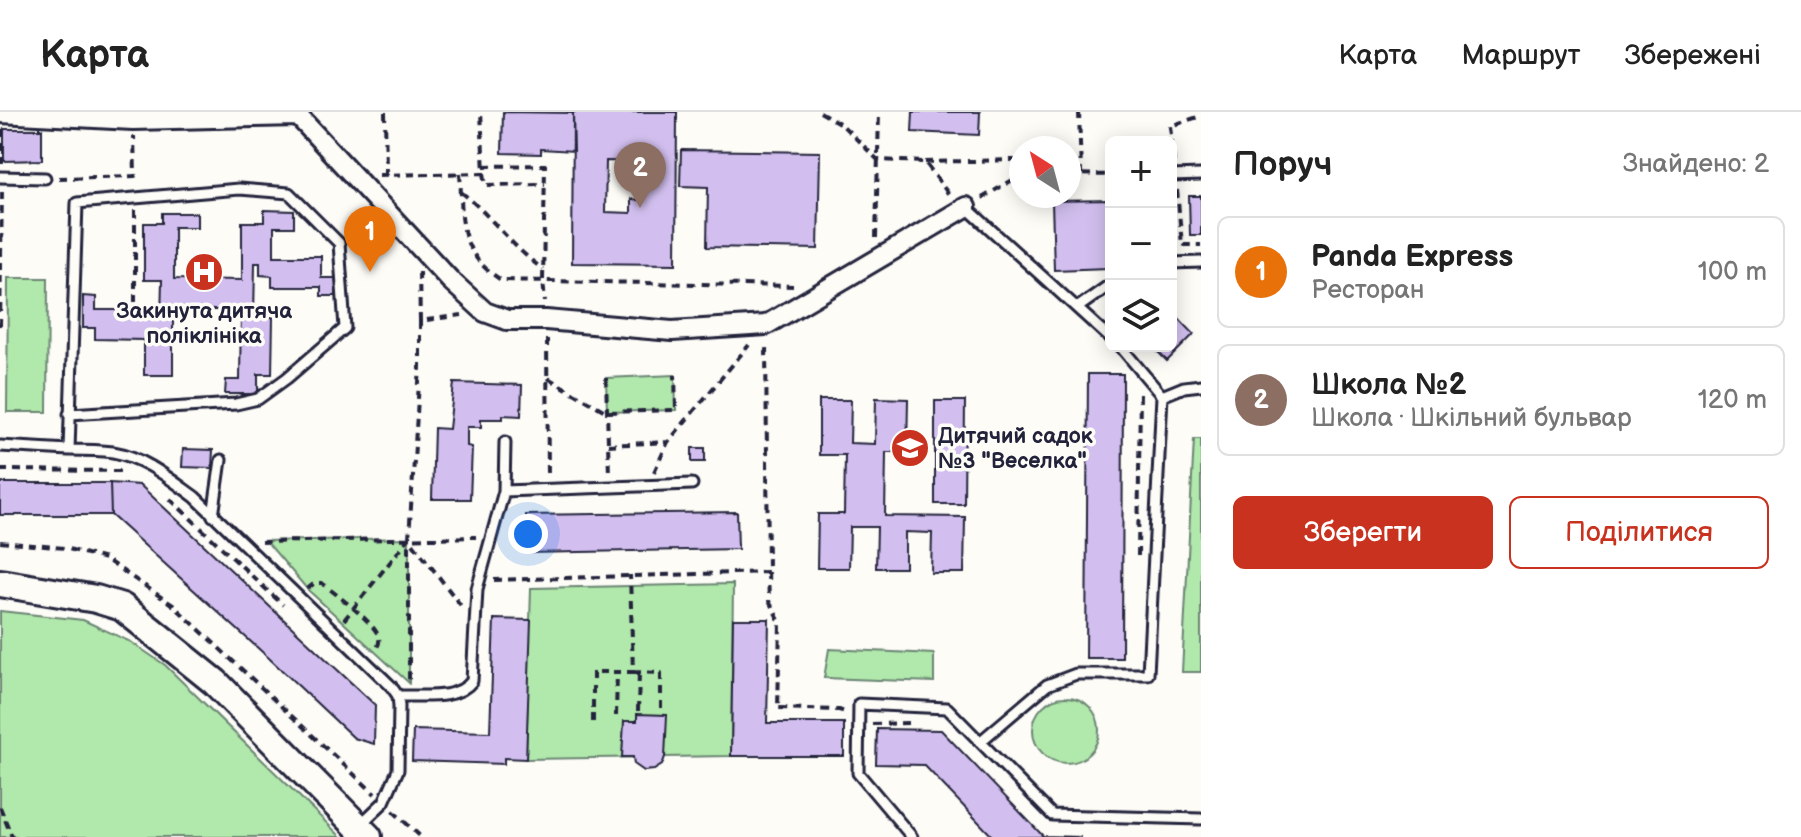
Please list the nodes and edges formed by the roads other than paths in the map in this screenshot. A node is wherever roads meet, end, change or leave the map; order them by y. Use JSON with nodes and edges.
{"nodes":[{"id":1,"x":1,"y":113,"type":"edge"},
{"id":2,"x":1201,"y":175,"type":"edge"},
{"id":3,"x":1177,"y":176,"type":"edge"},
{"id":4,"x":1,"y":177,"type":"edge"},
{"id":5,"x":45,"y":178,"type":"dead end"},
{"id":6,"x":963,"y":209,"type":"joint"},
{"id":7,"x":1201,"y":262,"type":"edge"},
{"id":8,"x":1177,"y":263,"type":"edge"},
{"id":9,"x":1105,"y":288,"type":"edge"},
{"id":10,"x":1077,"y":308,"type":"junction"},
{"id":11,"x":1105,"y":334,"type":"edge"},
{"id":12,"x":1125,"y":352,"type":"edge"},
{"id":13,"x":1201,"y":385,"type":"edge"},
{"id":14,"x":1162,"y":396,"type":"junction"},
{"id":15,"x":69,"y":414,"type":"junction"},
{"id":16,"x":505,"y":442,"type":"dead end"},
{"id":17,"x":0,"y":446,"type":"edge"},
{"id":18,"x":69,"y":450,"type":"junction"},
{"id":19,"x":221,"y":460,"type":"dead end"},
{"id":20,"x":692,"y":484,"type":"dead end"},
{"id":21,"x":504,"y":491,"type":"junction"},
{"id":22,"x":213,"y":516,"type":"junction"},
{"id":23,"x":0,"y":583,"type":"edge"},
{"id":24,"x":398,"y":696,"type":"junction"},
{"id":25,"x":981,"y":741,"type":"junction"},
{"id":26,"x":1201,"y":819,"type":"edge"},
{"id":27,"x":364,"y":832,"type":"edge"},
{"id":28,"x":912,"y":837,"type":"edge"}],
"edges":[{"from":1,"to":6,"type":"street"},
{"from":2,"to":3,"type":"lane"},
{"from":4,"to":5,"type":"lane"},
{"from":6,"to":10,"type":"lane"},
{"from":7,"to":8,"type":"lane"},
{"from":9,"to":10,"type":"lane"},
{"from":10,"to":11,"type":"lane"},
{"from":12,"to":14,"type":"lane"},
{"from":13,"to":14,"type":"lane"},
{"from":14,"to":25,"type":"lane"},
{"from":15,"to":15,"type":"lane"},
{"from":15,"to":18,"type":"lane"},
{"from":16,"to":21,"type":"lane"},
{"from":17,"to":18,"type":"lane"},
{"from":18,"to":22,"type":"lane"},
{"from":19,"to":22,"type":"lane"},
{"from":20,"to":21,"type":"lane"},
{"from":21,"to":24,"type":"lane"},
{"from":22,"to":24,"type":"lane"},
{"from":23,"to":27,"type":"street"},
{"from":24,"to":27,"type":"lane"},
{"from":25,"to":26,"type":"lane"},
{"from":25,"to":28,"type":"lane"}]}
